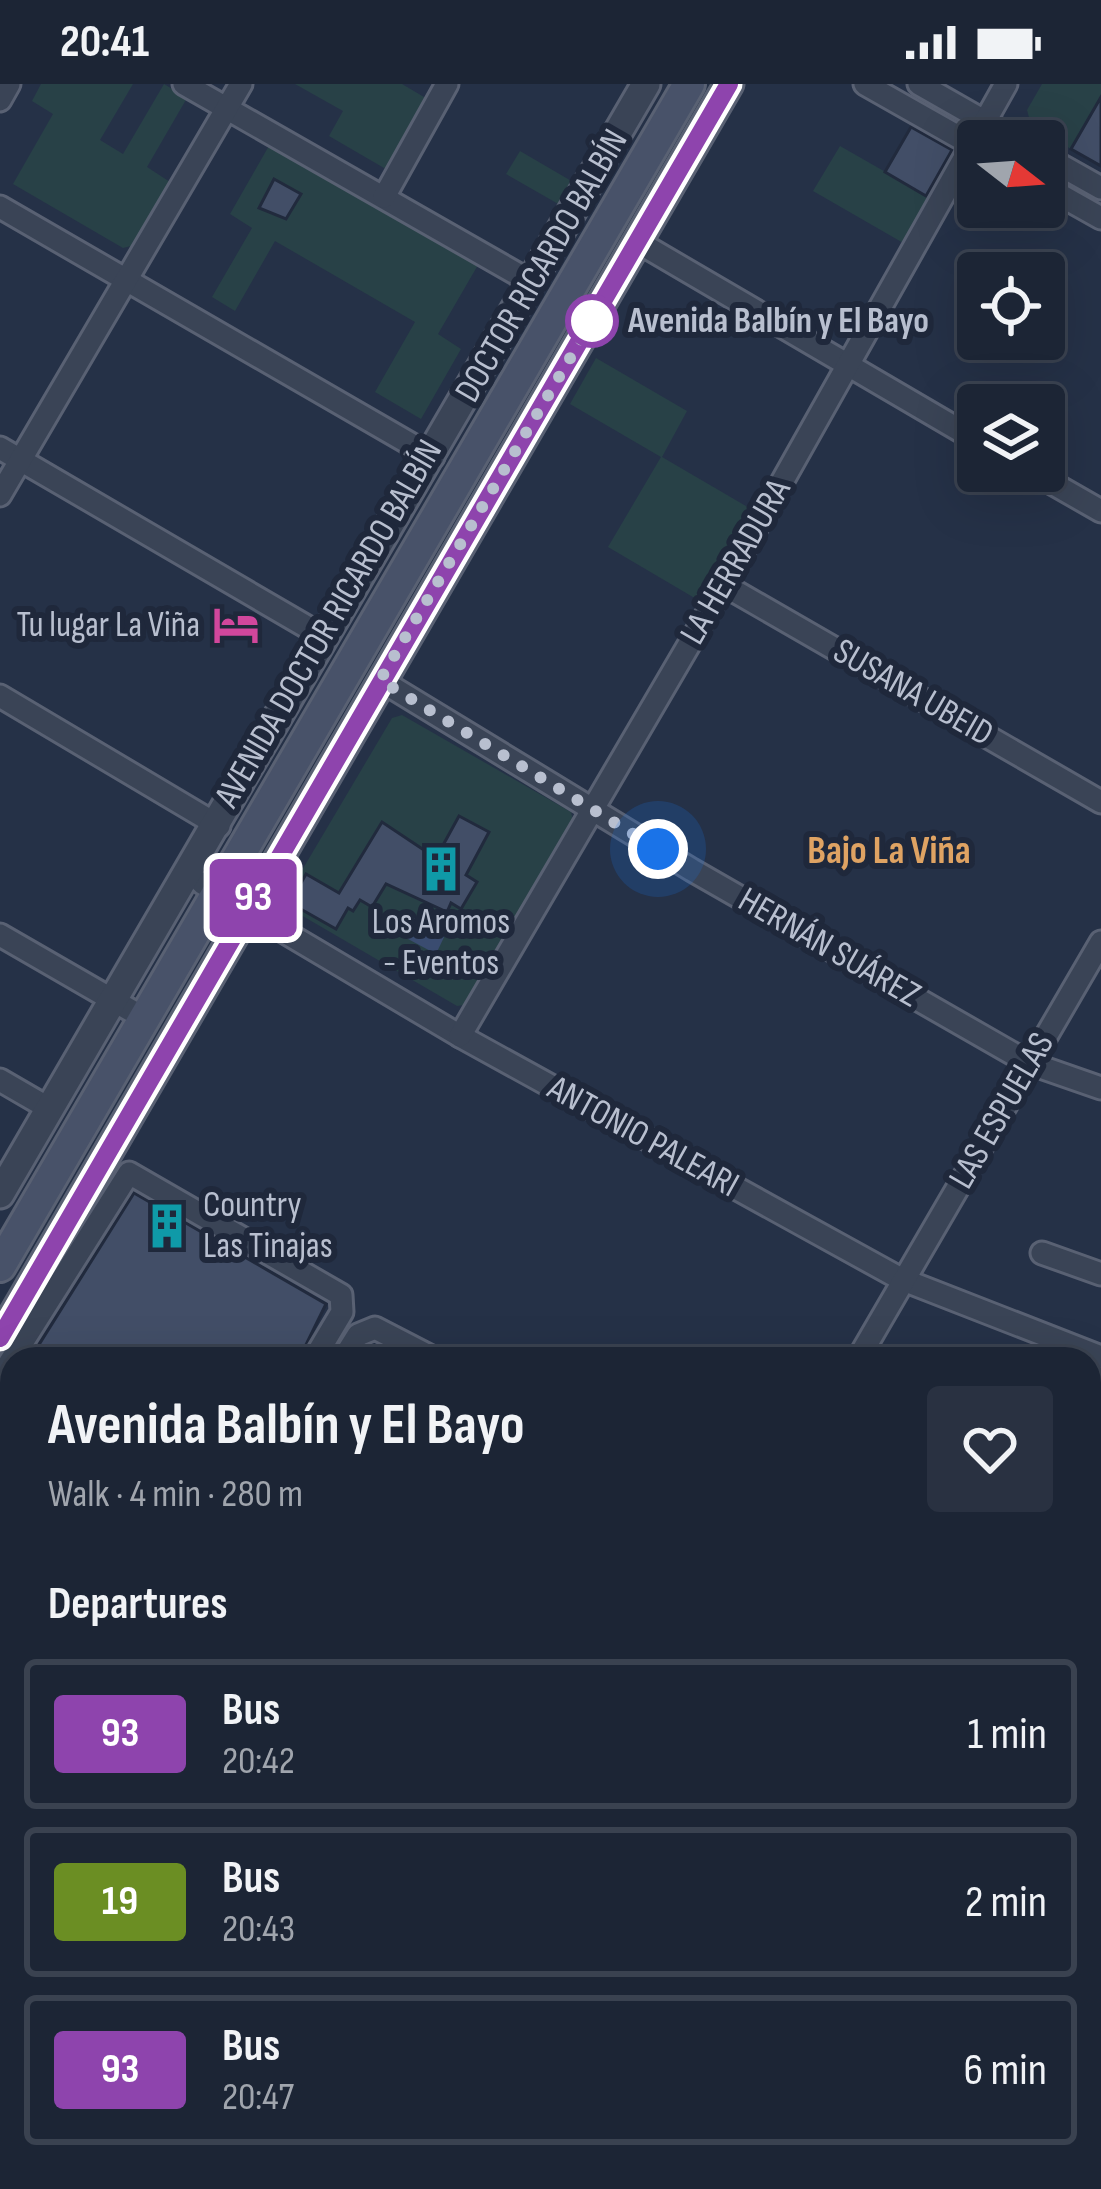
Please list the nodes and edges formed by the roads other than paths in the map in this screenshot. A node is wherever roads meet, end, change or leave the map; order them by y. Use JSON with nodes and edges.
{"nodes":[{"id":1,"x":9,"y":84,"type":"edge"},
{"id":2,"x":184,"y":84,"type":"edge"},
{"id":3,"x":241,"y":84,"type":"edge"},
{"id":4,"x":447,"y":84,"type":"edge"},
{"id":5,"x":646,"y":84,"type":"edge"},
{"id":6,"x":669,"y":84,"type":"edge"},
{"id":7,"x":688,"y":84,"type":"edge"},
{"id":8,"x":729,"y":84,"type":"edge"},
{"id":9,"x":865,"y":84,"type":"edge"},
{"id":10,"x":919,"y":84,"type":"edge"},
{"id":11,"x":1006,"y":84,"type":"edge"},
{"id":12,"x":0,"y":100,"type":"edge"},
{"id":13,"x":227,"y":108,"type":"junction"},
{"id":14,"x":981,"y":120,"type":"edge"},
{"id":15,"x":984,"y":120,"type":"edge"},
{"id":16,"x":957,"y":136,"type":"edge"},
{"id":17,"x":1065,"y":168,"type":"edge"},
{"id":18,"x":957,"y":176,"type":"edge"},
{"id":19,"x":1101,"y":188,"type":"edge"},
{"id":20,"x":384,"y":197,"type":"junction"},
{"id":21,"x":1065,"y":198,"type":"edge"},
{"id":22,"x":0,"y":207,"type":"edge"},
{"id":23,"x":1101,"y":218,"type":"edge"},
{"id":24,"x":638,"y":242,"type":"junction"},
{"id":25,"x":125,"y":279,"type":"junction"},
{"id":26,"x":533,"y":283,"type":"junction"},
{"id":27,"x":847,"y":367,"type":"junction"},
{"id":28,"x":957,"y":429,"type":"edge"},
{"id":29,"x":0,"y":448,"type":"edge"},
{"id":30,"x":433,"y":457,"type":"junction"},
{"id":31,"x":20,"y":460,"type":"junction"},
{"id":32,"x":1065,"y":491,"type":"edge"},
{"id":33,"x":0,"y":495,"type":"edge"},
{"id":34,"x":1101,"y":512,"type":"edge"},
{"id":35,"x":724,"y":585,"type":"junction"},
{"id":36,"x":326,"y":638,"type":"junction"},
{"id":37,"x":380,"y":680,"type":"junction"},
{"id":38,"x":0,"y":696,"type":"edge"},
{"id":39,"x":1101,"y":802,"type":"edge"},
{"id":40,"x":590,"y":808,"type":"junction"},
{"id":41,"x":219,"y":826,"type":"junction"},
{"id":42,"x":210,"y":888,"type":"junction"},
{"id":43,"x":247,"y":910,"type":"junction"},
{"id":44,"x":0,"y":935,"type":"edge"},
{"id":45,"x":1101,"y":942,"type":"edge"},
{"id":46,"x":129,"y":1010,"type":"junction"},
{"id":47,"x":460,"y":1036,"type":"junction"},
{"id":48,"x":1029,"y":1063,"type":"junction"},
{"id":49,"x":0,"y":1080,"type":"edge"},
{"id":50,"x":1101,"y":1088,"type":"edge"},
{"id":51,"x":50,"y":1109,"type":"junction"},
{"id":52,"x":0,"y":1194,"type":"edge"},
{"id":53,"x":0,"y":1232,"type":"edge"},
{"id":54,"x":1042,"y":1253,"type":"dead end"},
{"id":55,"x":0,"y":1266,"type":"edge"},
{"id":56,"x":53,"y":1270,"type":"junction"},
{"id":57,"x":1101,"y":1274,"type":"edge"},
{"id":58,"x":902,"y":1279,"type":"junction"},
{"id":59,"x":0,"y":1338,"type":"edge"},
{"id":60,"x":16,"y":1347,"type":"edge"},
{"id":61,"x":321,"y":1347,"type":"edge"},
{"id":62,"x":352,"y":1347,"type":"edge"},
{"id":63,"x":414,"y":1347,"type":"edge"},
{"id":64,"x":865,"y":1347,"type":"edge"},
{"id":65,"x":1075,"y":1347,"type":"edge"}],
"edges":[{"from":1,"to":12,"type":"street"},
{"from":2,"to":13,"type":"street"},
{"from":3,"to":13,"type":"street"},
{"from":4,"to":20,"type":"street"},
{"from":5,"to":26,"type":"street","name":"DOCTOR RICARDO BALBÍN"},
{"from":6,"to":42,"type":"main road","name":"AVENIDA DOCTOR RICARDO BALBÍN"},
{"from":7,"to":42,"type":"main road","name":"AVENIDA DOCTOR RICARDO BALBÍN"},
{"from":8,"to":24,"type":"street","name":"DOCTOR RICARDO BALBÍN"},
{"from":9,"to":16,"type":"street"},
{"from":10,"to":14,"type":"street"},
{"from":11,"to":15,"type":"street","name":"LA HERRADURA"},
{"from":13,"to":20,"type":"street"},
{"from":13,"to":25,"type":"street"},
{"from":17,"to":19,"type":"street"},
{"from":18,"to":27,"type":"street","name":"LA HERRADURA"},
{"from":20,"to":26,"type":"street"},
{"from":21,"to":23,"type":"street"},
{"from":22,"to":25,"type":"street"},
{"from":24,"to":27,"type":"street"},
{"from":24,"to":37,"type":"street","name":"DOCTOR RICARDO BALBÍN"},
{"from":25,"to":30,"type":"street"},
{"from":25,"to":31,"type":"street"},
{"from":26,"to":30,"type":"street","name":"DOCTOR RICARDO BALBÍN"},
{"from":27,"to":28,"type":"street"},
{"from":27,"to":35,"type":"street","name":"LA HERRADURA"},
{"from":29,"to":31,"type":"street"},
{"from":30,"to":36,"type":"street","name":"DOCTOR RICARDO BALBÍN"},
{"from":31,"to":33,"type":"street"},
{"from":31,"to":36,"type":"street"},
{"from":32,"to":34,"type":"street"},
{"from":35,"to":39,"type":"street","name":"SUSANA UBEID"},
{"from":35,"to":40,"type":"street","name":"LA HERRADURA"},
{"from":36,"to":41,"type":"street","name":"DOCTOR RICARDO BALBÍN"},
{"from":37,"to":40,"type":"street","name":"HERNÁN SUÁREZ"},
{"from":37,"to":43,"type":"street","name":"DOCTOR RICARDO BALBÍN"},
{"from":38,"to":41,"type":"street"},
{"from":40,"to":47,"type":"street","name":"LA HERRADURA"},
{"from":40,"to":48,"type":"street","name":"HERNÁN SUÁREZ"},
{"from":41,"to":46,"type":"street","name":"DOCTOR RICARDO BALBÍN"},
{"from":42,"to":43,"type":"street","name":"ANTONIO PALEARI"},
{"from":42,"to":46,"type":"main road","name":"AVENIDA DOCTOR RICARDO BALBÍN"},
{"from":43,"to":47,"type":"street","name":"ANTONIO PALEARI"},
{"from":43,"to":56,"type":"street","name":"DOCTOR RICARDO BALBÍN"},
{"from":44,"to":46,"type":"street"},
{"from":45,"to":48,"type":"street","name":"LAS ESPUELAS"},
{"from":46,"to":51,"type":"street","name":"DOCTOR RICARDO BALBÍN"},
{"from":46,"to":53,"type":"main road","name":"AVENIDA DOCTOR RICARDO BALBÍN"},
{"from":46,"to":55,"type":"main road","name":"AVENIDA DOCTOR RICARDO BALBÍN"},
{"from":47,"to":58,"type":"street","name":"ANTONIO PALEARI"},
{"from":48,"to":50,"type":"street","name":"HERNÁN SUÁREZ"},
{"from":48,"to":58,"type":"street","name":"LAS ESPUELAS"},
{"from":49,"to":51,"type":"street"},
{"from":51,"to":52,"type":"street","name":"DOCTOR RICARDO BALBÍN"},
{"from":54,"to":57,"type":"street"},
{"from":56,"to":59,"type":"street","name":"DOCTOR RICARDO BALBÍN"},
{"from":56,"to":60,"type":"street"},
{"from":56,"to":61,"type":"street"},
{"from":58,"to":64,"type":"street","name":"LAS ESPUELAS"},
{"from":58,"to":65,"type":"street","name":"ANTONIO PALEARI"},
{"from":62,"to":63,"type":"street"}]}
